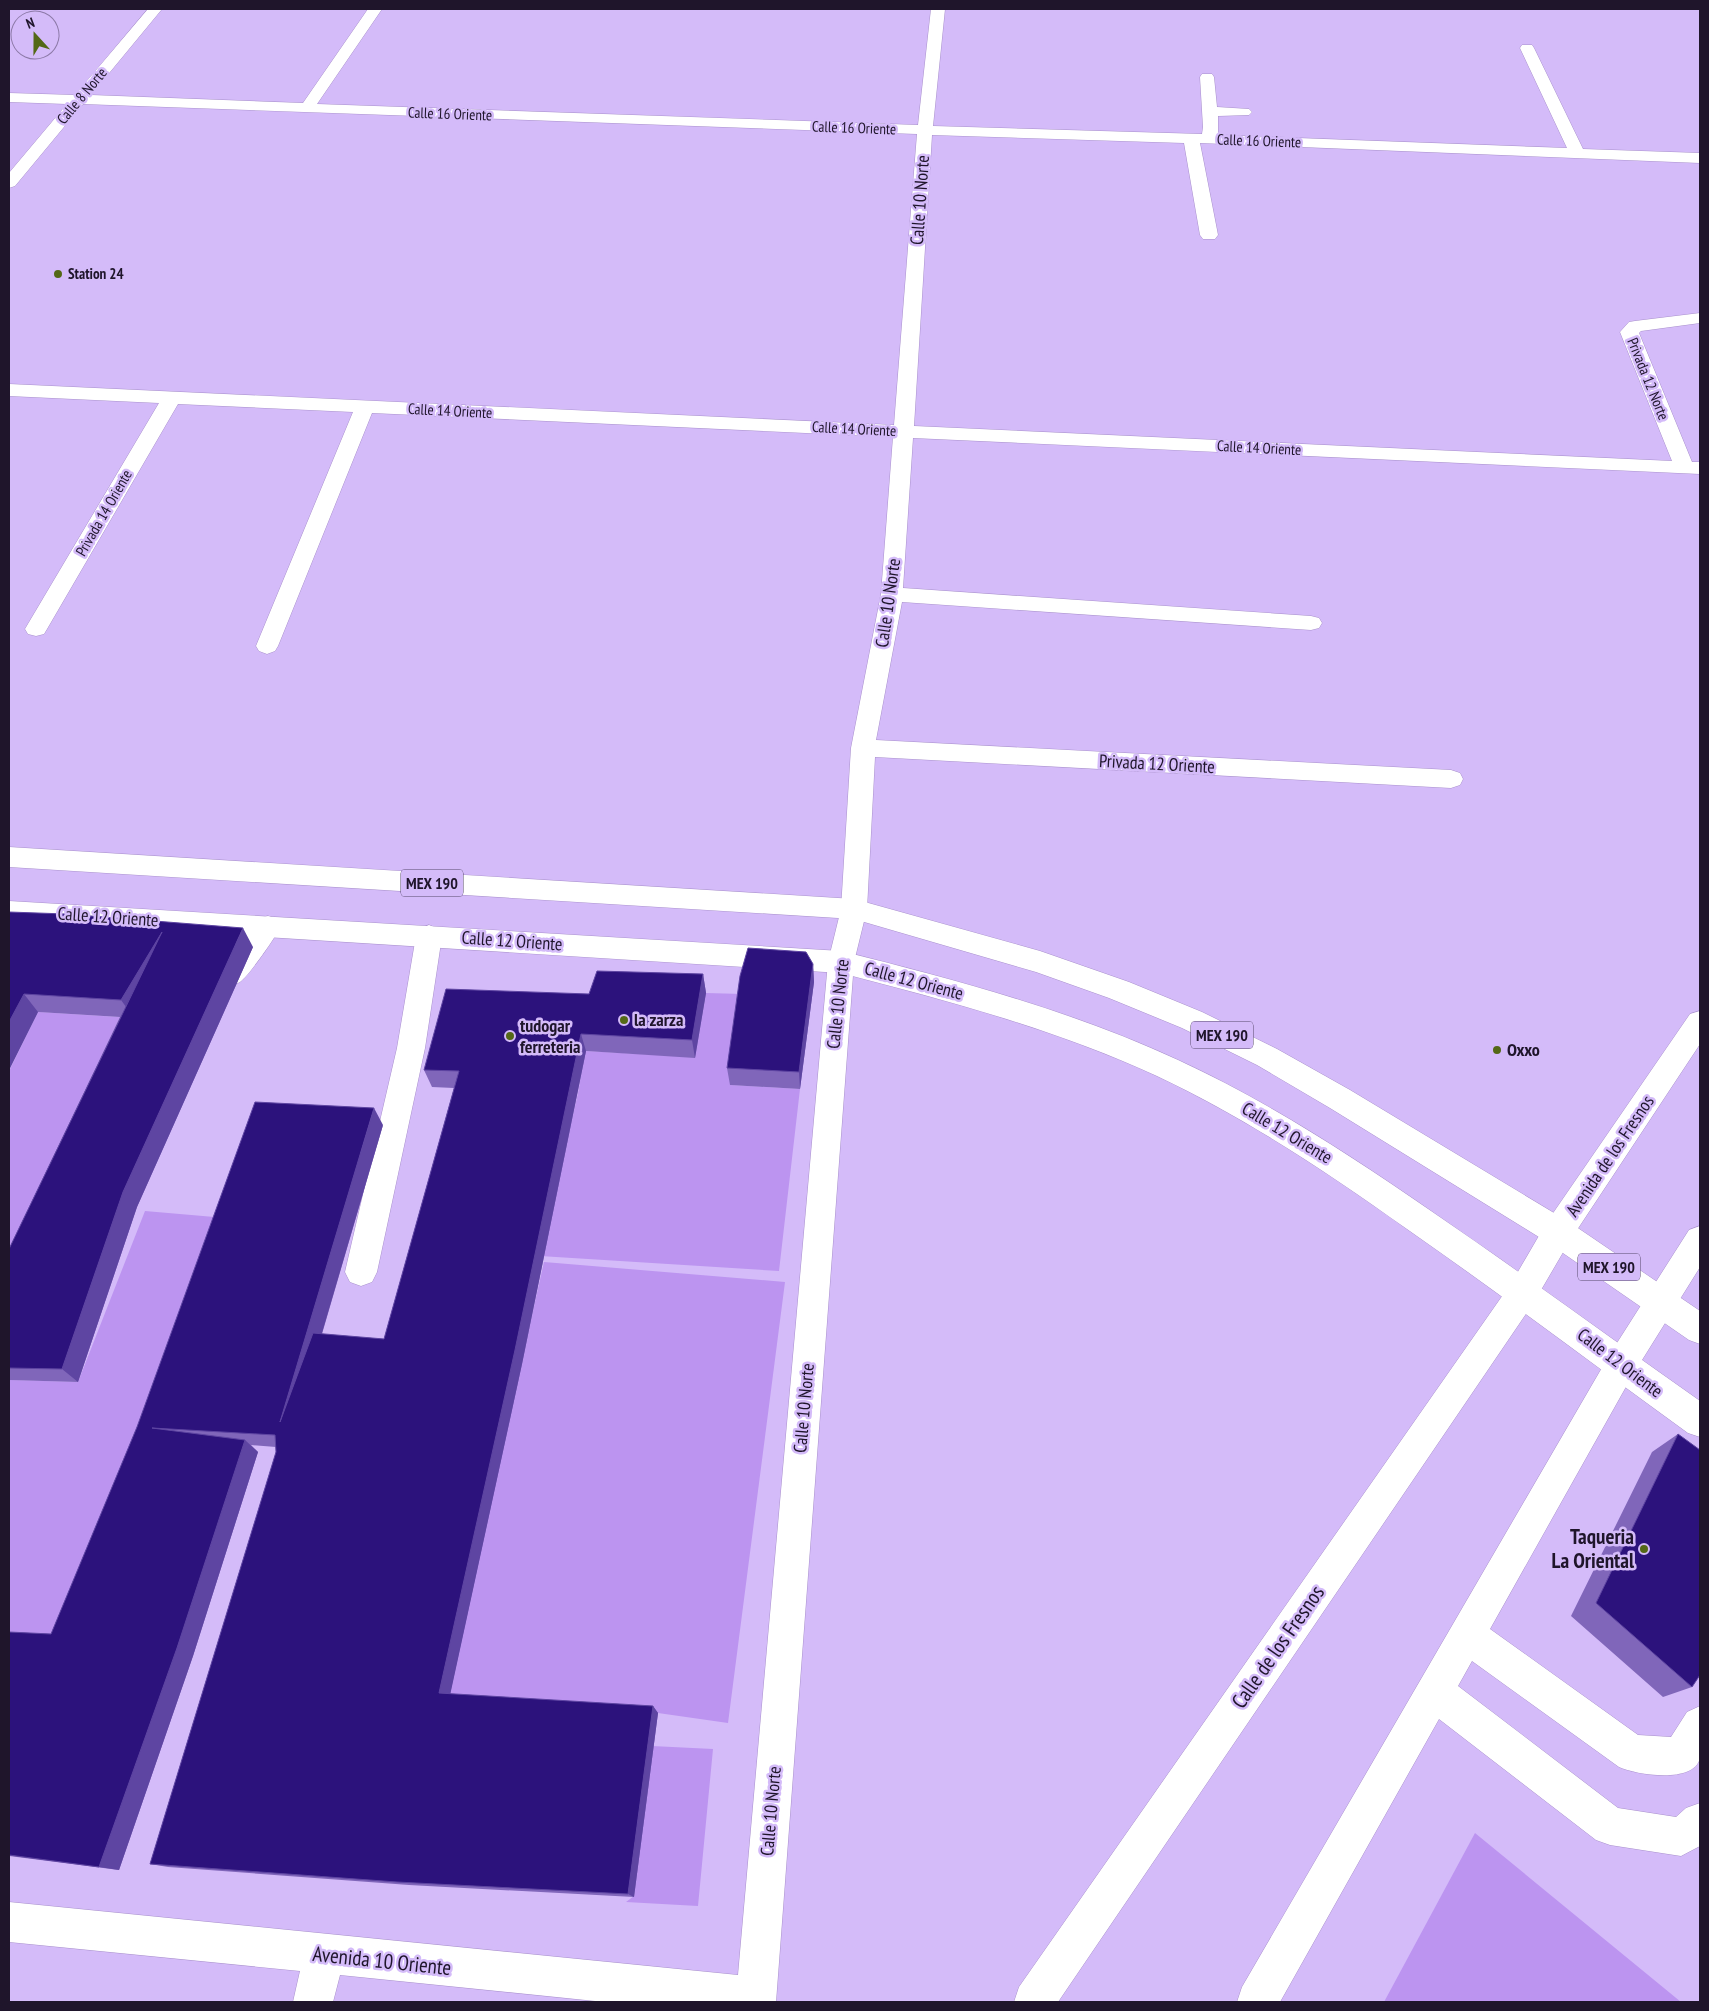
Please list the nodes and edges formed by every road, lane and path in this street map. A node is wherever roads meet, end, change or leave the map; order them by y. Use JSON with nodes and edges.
{"nodes":[{"id":1,"x":155,"y":9,"type":"edge"},
{"id":2,"x":375,"y":9,"type":"edge"},
{"id":3,"x":938,"y":9,"type":"edge"},
{"id":4,"x":1527,"y":48,"type":"dead end"},
{"id":5,"x":1207,"y":77,"type":"dead end"},
{"id":6,"x":9,"y":97,"type":"edge"},
{"id":7,"x":79,"y":99,"type":"junction"},
{"id":8,"x":306,"y":109,"type":"junction"},
{"id":9,"x":1210,"y":111,"type":"junction"},
{"id":10,"x":1244,"y":112,"type":"dead end"},
{"id":11,"x":925,"y":130,"type":"junction"},
{"id":12,"x":1191,"y":138,"type":"junction"},
{"id":13,"x":1209,"y":138,"type":"junction"},
{"id":14,"x":1577,"y":153,"type":"junction"},
{"id":15,"x":1700,"y":158,"type":"edge"},
{"id":16,"x":9,"y":182,"type":"edge"},
{"id":17,"x":1209,"y":235,"type":"dead end"},
{"id":18,"x":1700,"y":318,"type":"edge"},
{"id":19,"x":9,"y":390,"type":"edge"},
{"id":20,"x":172,"y":398,"type":"junction"},
{"id":21,"x":365,"y":407,"type":"junction"},
{"id":22,"x":904,"y":432,"type":"junction"},
{"id":23,"x":1693,"y":468,"type":"edge"},
{"id":24,"x":892,"y":594,"type":"junction"},
{"id":25,"x":1311,"y":623,"type":"dead end"},
{"id":26,"x":36,"y":629,"type":"dead end"},
{"id":27,"x":267,"y":646,"type":"dead end"},
{"id":28,"x":863,"y":748,"type":"junction"},
{"id":29,"x":1452,"y":779,"type":"dead end"},
{"id":30,"x":9,"y":857,"type":"edge"},
{"id":31,"x":854,"y":909,"type":"junction"},
{"id":32,"x":9,"y":911,"type":"edge"},
{"id":33,"x":268,"y":926,"type":"junction"},
{"id":34,"x":429,"y":936,"type":"junction"},
{"id":35,"x":841,"y":962,"type":"junction"},
{"id":36,"x":216,"y":989,"type":"edge"},
{"id":37,"x":1700,"y":1022,"type":"edge"},
{"id":38,"x":1558,"y":1232,"type":"junction"},
{"id":39,"x":1700,"y":1240,"type":"edge"},
{"id":40,"x":361,"y":1272,"type":"dead end"},
{"id":41,"x":1523,"y":1292,"type":"junction"},
{"id":42,"x":1660,"y":1302,"type":"junction"},
{"id":43,"x":1700,"y":1329,"type":"edge"},
{"id":44,"x":1621,"y":1365,"type":"junction"},
{"id":45,"x":1700,"y":1422,"type":"edge"},
{"id":46,"x":1468,"y":1635,"type":"junction"},
{"id":47,"x":1435,"y":1692,"type":"junction"},
{"id":48,"x":1700,"y":1725,"type":"edge"},
{"id":49,"x":1700,"y":1822,"type":"edge"},
{"id":50,"x":9,"y":1922,"type":"edge"},
{"id":51,"x":324,"y":1956,"type":"junction"},
{"id":52,"x":756,"y":2000,"type":"edge"},
{"id":53,"x":313,"y":2002,"type":"edge"},
{"id":54,"x":1034,"y":2002,"type":"edge"},
{"id":55,"x":1257,"y":2002,"type":"edge"}],
"edges":[{"from":1,"to":7,"type":"street","name":"Calle 8 Norte"},
{"from":2,"to":8,"type":"street"},
{"from":3,"to":11,"type":"street","name":"Calle 10 Norte"},
{"from":4,"to":14,"type":"street"},
{"from":5,"to":9,"type":"street"},
{"from":6,"to":7,"type":"street","name":"Calle 16 Oriente"},
{"from":7,"to":8,"type":"street","name":"Calle 16 Oriente"},
{"from":7,"to":16,"type":"street","name":"Calle 8 Norte"},
{"from":8,"to":11,"type":"street","name":"Calle 16 Oriente"},
{"from":9,"to":10,"type":"street"},
{"from":9,"to":13,"type":"street"},
{"from":11,"to":12,"type":"street","name":"Calle 16 Oriente"},
{"from":11,"to":22,"type":"street","name":"Calle 10 Norte"},
{"from":12,"to":13,"type":"street","name":"Calle 16 Oriente"},
{"from":12,"to":17,"type":"street"},
{"from":13,"to":14,"type":"street","name":"Calle 16 Oriente"},
{"from":14,"to":15,"type":"street","name":"Calle 16 Oriente"},
{"from":18,"to":23,"type":"street","name":"Privada 12 Norte"},
{"from":19,"to":20,"type":"street","name":"Calle 14 Oriente"},
{"from":20,"to":21,"type":"street","name":"Calle 14 Oriente"},
{"from":20,"to":26,"type":"street","name":"Privada 14 Oriente"},
{"from":21,"to":22,"type":"street","name":"Calle 14 Oriente"},
{"from":21,"to":27,"type":"street"},
{"from":22,"to":23,"type":"street","name":"Calle 14 Oriente"},
{"from":22,"to":24,"type":"street","name":"Calle 10 Norte"},
{"from":24,"to":25,"type":"street"},
{"from":24,"to":28,"type":"street","name":"Calle 10 Norte"},
{"from":28,"to":29,"type":"street","name":"Privada 12 Oriente"},
{"from":28,"to":31,"type":"street","name":"Calle 10 Norte"},
{"from":30,"to":31,"type":"street","number":"MEX 190"},
{"from":31,"to":35,"type":"street","name":"Calle 10 Norte"},
{"from":31,"to":38,"type":"street","number":"MEX 190"},
{"from":32,"to":33,"type":"street","name":"Calle 12 Oriente"},
{"from":33,"to":34,"type":"street","name":"Calle 12 Oriente"},
{"from":33,"to":36,"type":"street"},
{"from":34,"to":35,"type":"street","name":"Calle 12 Oriente"},
{"from":34,"to":40,"type":"street"},
{"from":35,"to":41,"type":"street","name":"Calle 12 Oriente"},
{"from":35,"to":52,"type":"street","name":"Calle 10 Norte"},
{"from":37,"to":38,"type":"street","name":"Avenida de los Fresnos"},
{"from":38,"to":41,"type":"street","name":"Avenida de los Fresnos"},
{"from":38,"to":42,"type":"street","number":"MEX 190"},
{"from":39,"to":42,"type":"street"},
{"from":41,"to":44,"type":"street","name":"Calle 12 Oriente"},
{"from":41,"to":54,"type":"street","name":"Calle de los Fresnos"},
{"from":42,"to":43,"type":"street","number":"MEX 190"},
{"from":42,"to":44,"type":"street"},
{"from":44,"to":45,"type":"street","name":"Calle 12 Oriente"},
{"from":44,"to":46,"type":"street"},
{"from":46,"to":47,"type":"street"},
{"from":46,"to":48,"type":"street"},
{"from":47,"to":49,"type":"street"},
{"from":47,"to":55,"type":"street"},
{"from":50,"to":51,"type":"street","name":"Avenida 10 Oriente"},
{"from":51,"to":52,"type":"street","name":"Avenida 10 Oriente"},
{"from":51,"to":53,"type":"street"}]}
